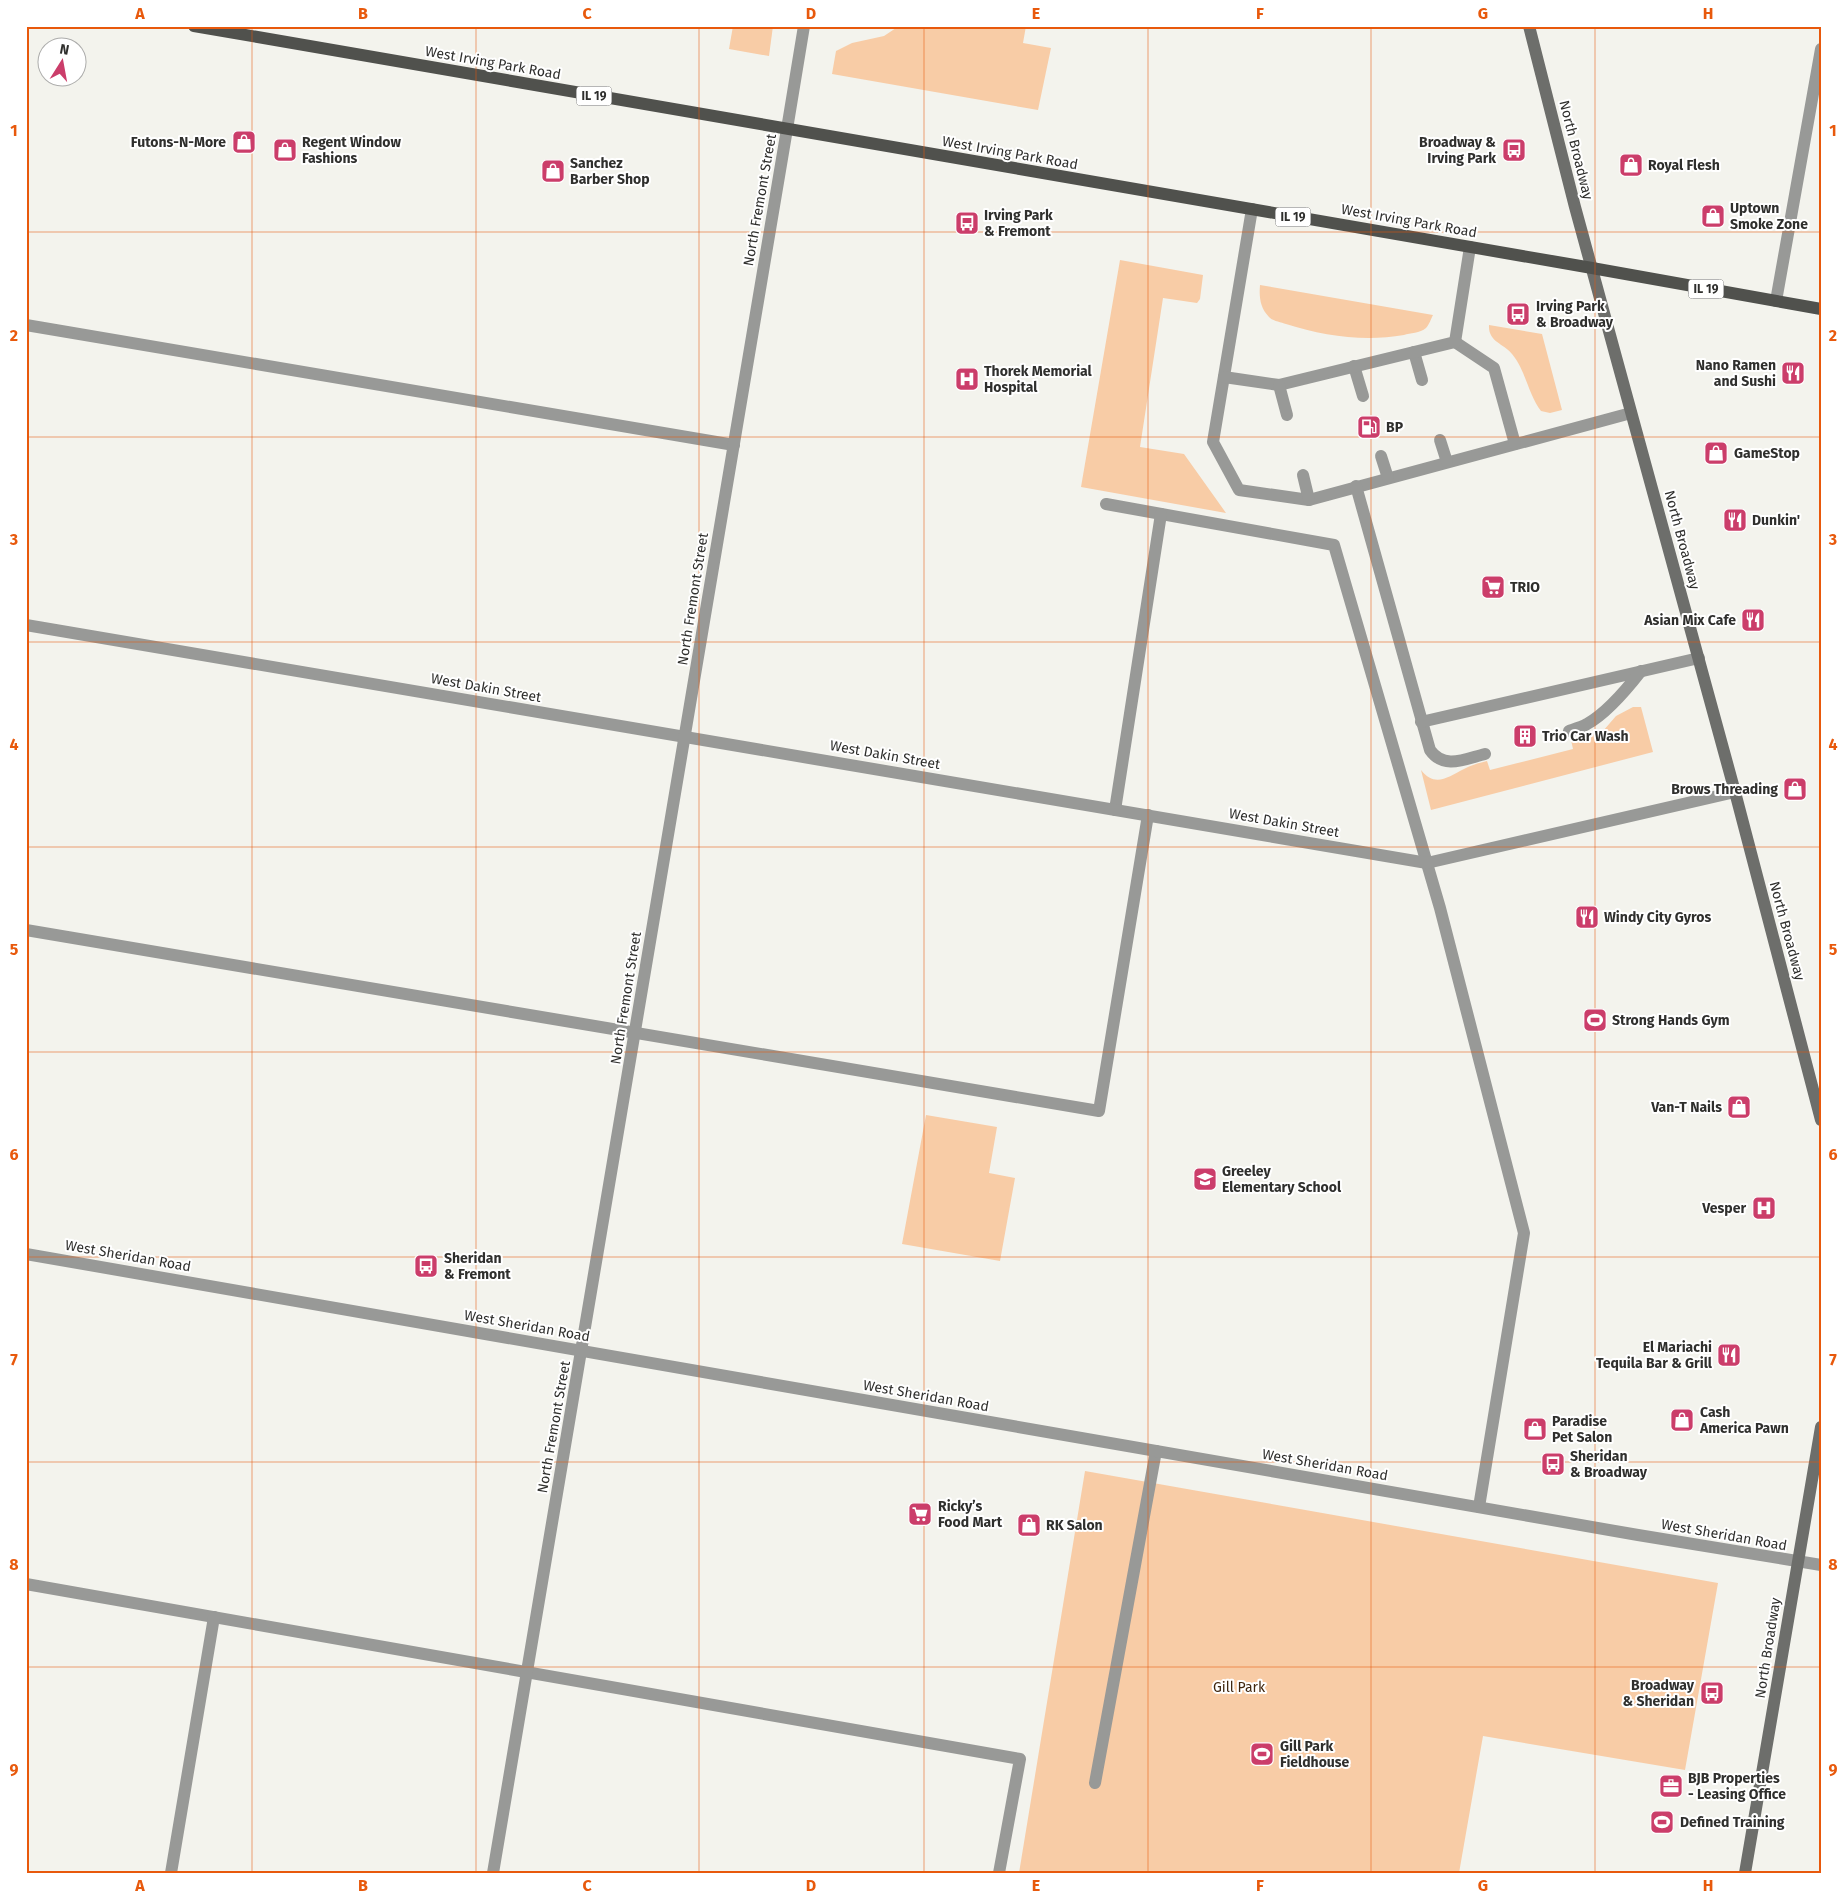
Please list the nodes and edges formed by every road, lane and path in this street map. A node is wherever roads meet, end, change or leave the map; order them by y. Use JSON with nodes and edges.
{"nodes":[{"id":1,"x":194,"y":26,"type":"edge"},
{"id":2,"x":804,"y":26,"type":"edge"},
{"id":3,"x":1529,"y":26,"type":"edge"},
{"id":4,"x":1821,"y":49,"type":"edge"},
{"id":5,"x":787,"y":129,"type":"junction"},
{"id":6,"x":1252,"y":210,"type":"junction"},
{"id":7,"x":1470,"y":247,"type":"junction"},
{"id":8,"x":1592,"y":268,"type":"junction"},
{"id":9,"x":1776,"y":301,"type":"junction"},
{"id":10,"x":1821,"y":309,"type":"edge"},
{"id":11,"x":26,"y":325,"type":"edge"},
{"id":12,"x":1455,"y":342,"type":"junction"},
{"id":13,"x":1414,"y":352,"type":"junction"},
{"id":14,"x":1354,"y":366,"type":"junction"},
{"id":15,"x":1224,"y":377,"type":"junction"},
{"id":16,"x":1422,"y":380,"type":"dead end"},
{"id":17,"x":1279,"y":385,"type":"junction"},
{"id":18,"x":1363,"y":396,"type":"dead end"},
{"id":19,"x":1631,"y":413,"type":"junction"},
{"id":20,"x":1287,"y":415,"type":"dead end"},
{"id":21,"x":1440,"y":440,"type":"dead end"},
{"id":22,"x":1516,"y":444,"type":"junction"},
{"id":23,"x":734,"y":445,"type":"junction"},
{"id":24,"x":1381,"y":456,"type":"dead end"},
{"id":25,"x":1447,"y":462,"type":"junction"},
{"id":26,"x":1303,"y":476,"type":"dead end"},
{"id":27,"x":1388,"y":478,"type":"junction"},
{"id":28,"x":1356,"y":486,"type":"junction"},
{"id":29,"x":1309,"y":500,"type":"junction"},
{"id":30,"x":1106,"y":504,"type":"dead end"},
{"id":31,"x":1161,"y":514,"type":"junction"},
{"id":32,"x":26,"y":626,"type":"edge"},
{"id":33,"x":1699,"y":658,"type":"junction"},
{"id":34,"x":1641,"y":671,"type":"junction"},
{"id":35,"x":1422,"y":722,"type":"junction"},
{"id":36,"x":1569,"y":731,"type":"dead end"},
{"id":37,"x":685,"y":737,"type":"junction"},
{"id":38,"x":1485,"y":754,"type":"dead end"},
{"id":39,"x":1735,"y":792,"type":"junction"},
{"id":40,"x":1115,"y":810,"type":"junction"},
{"id":41,"x":1148,"y":815,"type":"junction"},
{"id":42,"x":1427,"y":863,"type":"junction"},
{"id":43,"x":26,"y":930,"type":"edge"},
{"id":44,"x":635,"y":1033,"type":"junction"},
{"id":45,"x":1821,"y":1120,"type":"edge"},
{"id":46,"x":26,"y":1254,"type":"edge"},
{"id":47,"x":582,"y":1351,"type":"junction"},
{"id":48,"x":1821,"y":1428,"type":"edge"},
{"id":49,"x":1156,"y":1451,"type":"junction"},
{"id":50,"x":1479,"y":1507,"type":"junction"},
{"id":51,"x":1797,"y":1563,"type":"junction"},
{"id":52,"x":1821,"y":1565,"type":"edge"},
{"id":53,"x":26,"y":1584,"type":"edge"},
{"id":54,"x":214,"y":1617,"type":"junction"},
{"id":55,"x":527,"y":1673,"type":"junction"},
{"id":56,"x":1095,"y":1783,"type":"dead end"},
{"id":57,"x":171,"y":1873,"type":"edge"},
{"id":58,"x":493,"y":1873,"type":"edge"},
{"id":59,"x":999,"y":1873,"type":"edge"},
{"id":60,"x":1745,"y":1873,"type":"edge"}],
"edges":[{"from":1,"to":5,"type":"main road","name":"West Irving Park Road","number":"IL 19"},
{"from":2,"to":5,"type":"street","name":"North Fremont Street"},
{"from":3,"to":8,"type":"main road","name":"North Broadway"},
{"from":4,"to":9,"type":"street"},
{"from":5,"to":6,"type":"main road","name":"West Irving Park Road","number":"IL 19"},
{"from":5,"to":23,"type":"street","name":"North Fremont Street"},
{"from":6,"to":7,"type":"main road","name":"West Irving Park Road","number":"IL 19"},
{"from":6,"to":15,"type":"street"},
{"from":7,"to":8,"type":"main road","name":"West Irving Park Road","number":"IL 19"},
{"from":7,"to":12,"type":"street"},
{"from":8,"to":9,"type":"main road","name":"West Irving Park Road","number":"IL 19"},
{"from":8,"to":19,"type":"main road","name":"North Broadway"},
{"from":9,"to":10,"type":"main road","name":"West Irving Park Road","number":"IL 19"},
{"from":11,"to":23,"type":"street"},
{"from":12,"to":13,"type":"street"},
{"from":12,"to":22,"type":"street"},
{"from":13,"to":14,"type":"street"},
{"from":13,"to":16,"type":"street"},
{"from":14,"to":17,"type":"street"},
{"from":14,"to":18,"type":"street"},
{"from":15,"to":17,"type":"street"},
{"from":15,"to":29,"type":"street"},
{"from":17,"to":20,"type":"street"},
{"from":19,"to":22,"type":"street"},
{"from":19,"to":33,"type":"main road","name":"North Broadway"},
{"from":21,"to":25,"type":"street"},
{"from":22,"to":25,"type":"street"},
{"from":23,"to":37,"type":"street","name":"North Fremont Street"},
{"from":24,"to":27,"type":"street"},
{"from":25,"to":27,"type":"street"},
{"from":26,"to":29,"type":"street"},
{"from":27,"to":28,"type":"street"},
{"from":28,"to":29,"type":"street"},
{"from":28,"to":35,"type":"street"},
{"from":30,"to":31,"type":"street"},
{"from":31,"to":40,"type":"street"},
{"from":31,"to":42,"type":"street"},
{"from":32,"to":37,"type":"street","name":"West Dakin Street"},
{"from":33,"to":34,"type":"street"},
{"from":33,"to":39,"type":"main road","name":"North Broadway"},
{"from":34,"to":35,"type":"street"},
{"from":34,"to":36,"type":"street"},
{"from":35,"to":38,"type":"street"},
{"from":37,"to":40,"type":"street","name":"West Dakin Street"},
{"from":37,"to":44,"type":"street","name":"North Fremont Street"},
{"from":39,"to":42,"type":"street","name":"West Dakin Street"},
{"from":39,"to":45,"type":"main road","name":"North Broadway"},
{"from":40,"to":41,"type":"street","name":"West Dakin Street"},
{"from":41,"to":42,"type":"street","name":"West Dakin Street"},
{"from":41,"to":44,"type":"street"},
{"from":42,"to":50,"type":"street"},
{"from":43,"to":44,"type":"street"},
{"from":44,"to":47,"type":"street","name":"North Fremont Street"},
{"from":46,"to":47,"type":"street","name":"West Sheridan Road"},
{"from":47,"to":49,"type":"street","name":"West Sheridan Road"},
{"from":47,"to":55,"type":"street","name":"North Fremont Street"},
{"from":48,"to":51,"type":"main road","name":"North Broadway"},
{"from":49,"to":50,"type":"street","name":"West Sheridan Road"},
{"from":49,"to":56,"type":"street"},
{"from":50,"to":51,"type":"street","name":"West Sheridan Road"},
{"from":51,"to":52,"type":"street","name":"West Sheridan Road"},
{"from":51,"to":60,"type":"main road","name":"North Broadway"},
{"from":53,"to":54,"type":"street"},
{"from":54,"to":55,"type":"street"},
{"from":54,"to":57,"type":"street"},
{"from":55,"to":58,"type":"street","name":"North Fremont Street"},
{"from":55,"to":59,"type":"street"}]}
